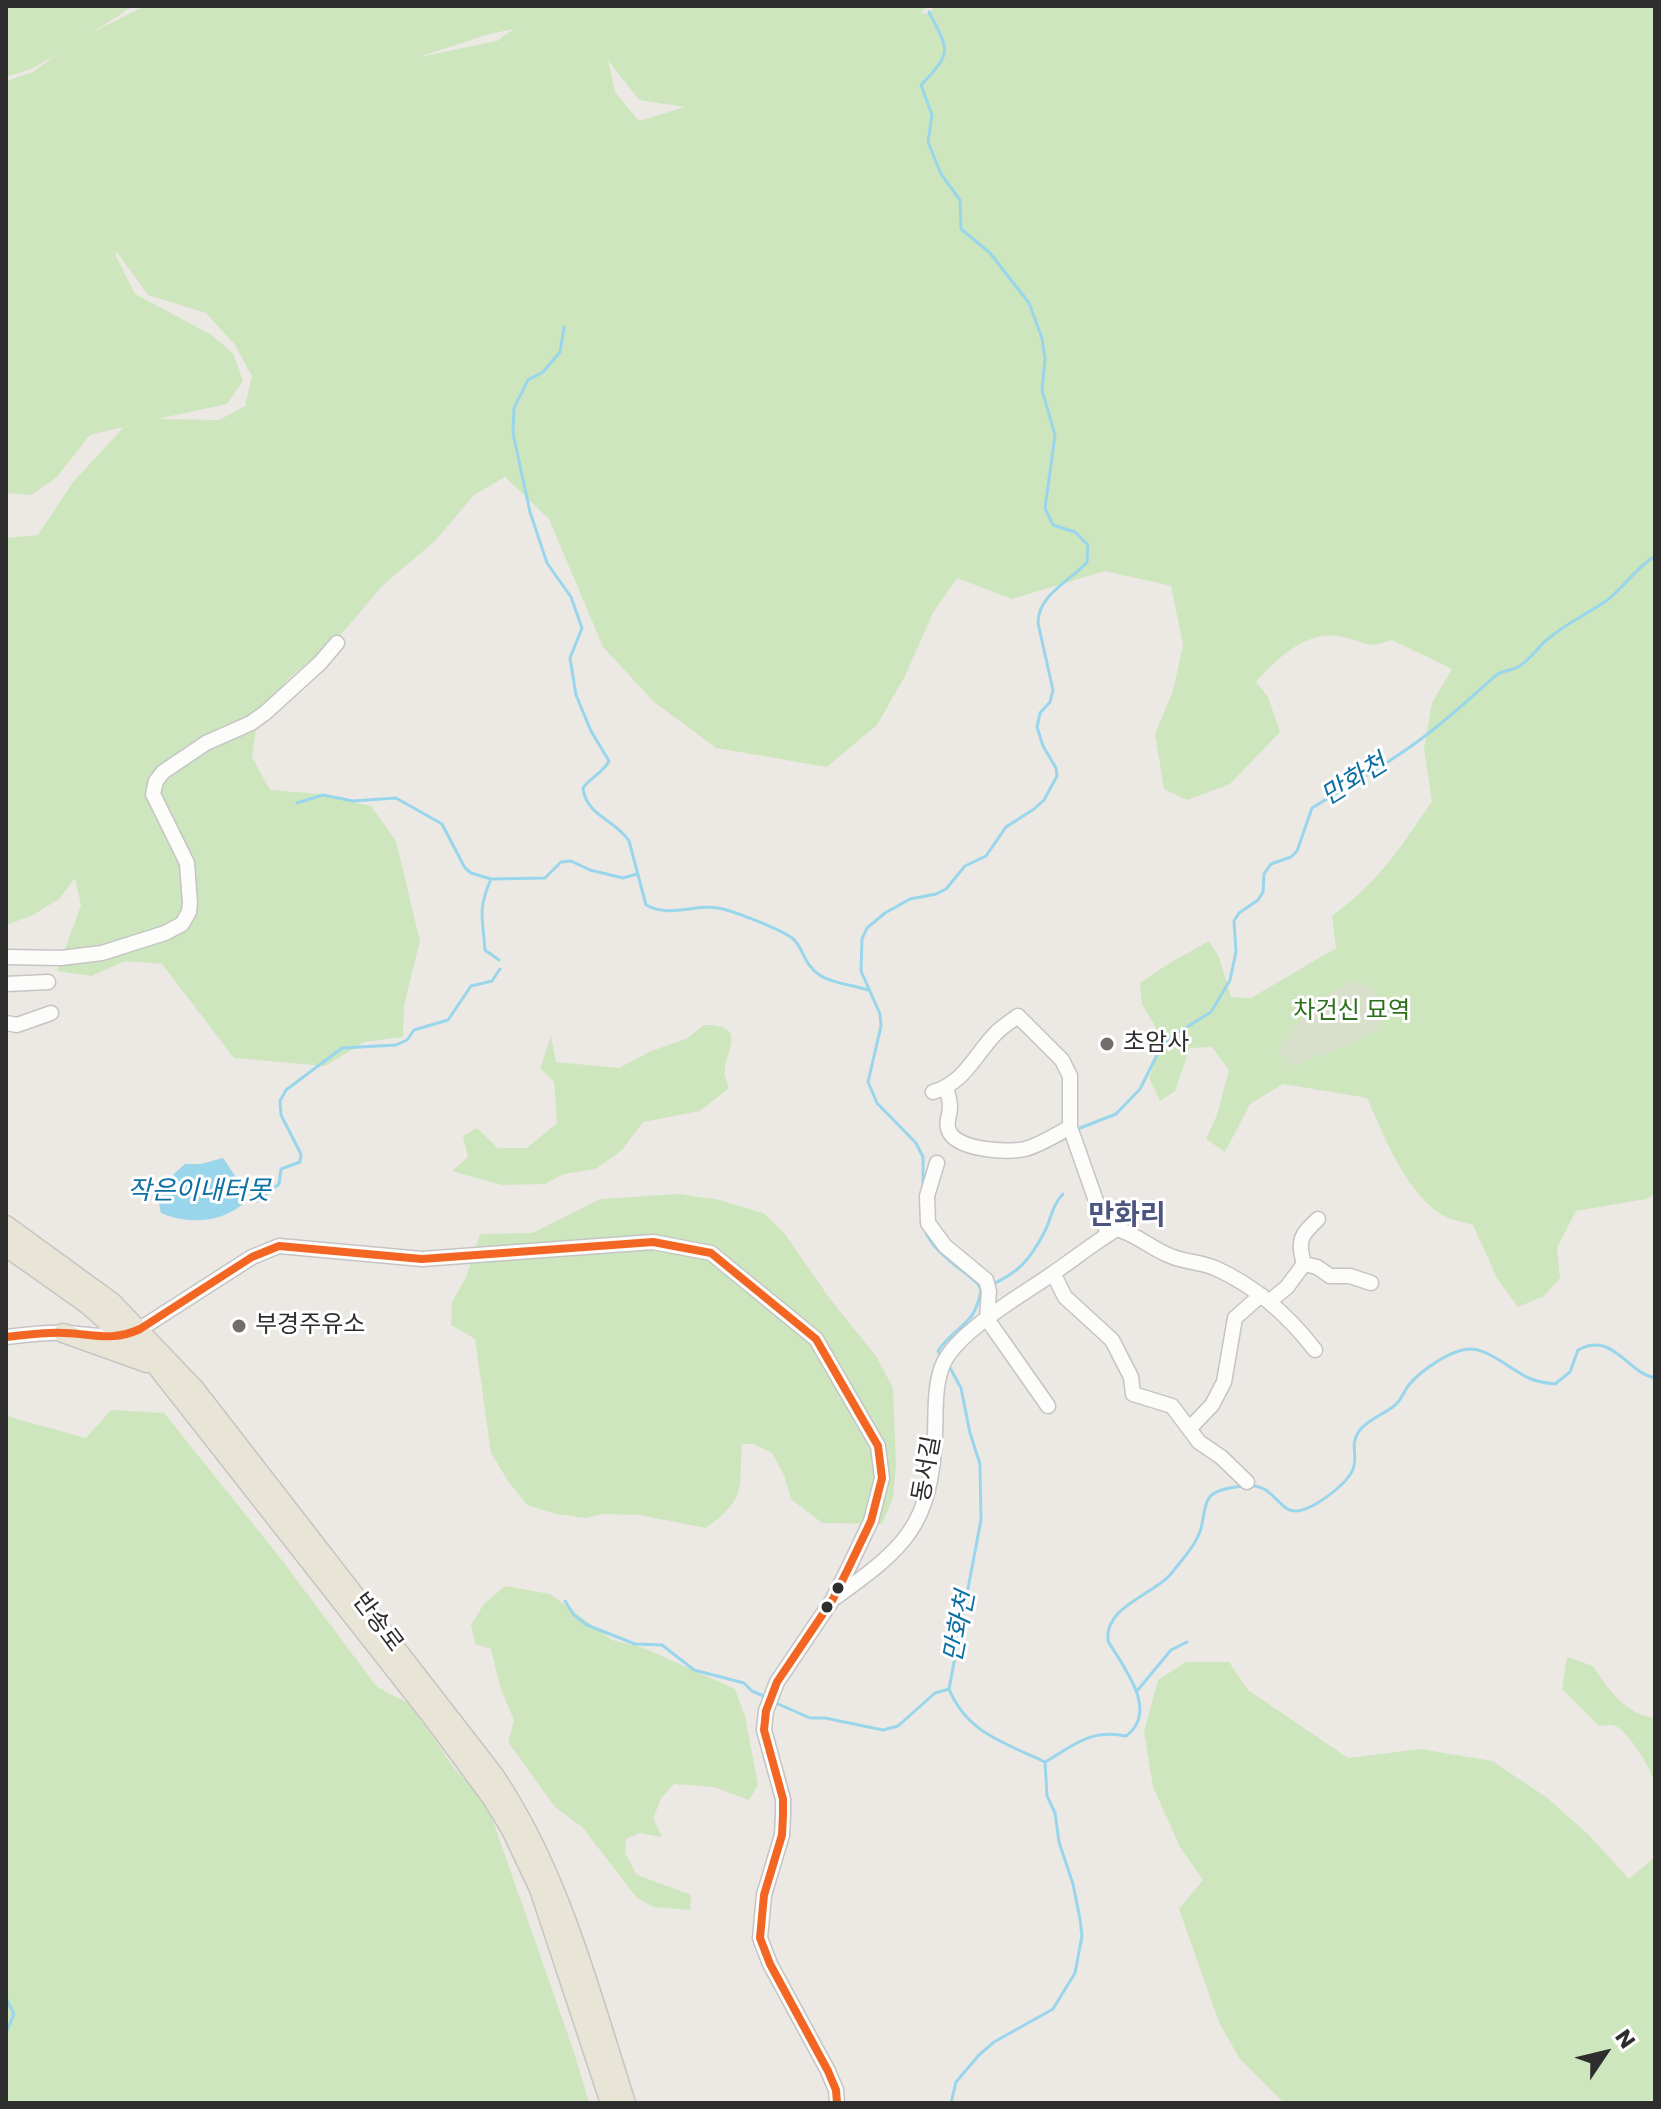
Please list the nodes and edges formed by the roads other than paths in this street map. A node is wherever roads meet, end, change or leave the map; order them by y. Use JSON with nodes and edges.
{"nodes":[{"id":1,"x":337,"y":643,"type":"dead end"},
{"id":2,"x":6,"y":957,"type":"edge"},
{"id":3,"x":48,"y":982,"type":"dead end"},
{"id":4,"x":6,"y":984,"type":"edge"},
{"id":5,"x":51,"y":1013,"type":"dead end"},
{"id":6,"x":6,"y":1023,"type":"edge"},
{"id":7,"x":1070,"y":1127,"type":"junction"},
{"id":8,"x":937,"y":1163,"type":"dead end"},
{"id":9,"x":1318,"y":1219,"type":"dead end"},
{"id":10,"x":6,"y":1225,"type":"edge"},
{"id":11,"x":1108,"y":1235,"type":"junction"},
{"id":12,"x":6,"y":1247,"type":"edge"},
{"id":13,"x":1304,"y":1264,"type":"junction"},
{"id":14,"x":1053,"y":1273,"type":"junction"},
{"id":15,"x":1371,"y":1283,"type":"dead end"},
{"id":16,"x":1266,"y":1298,"type":"junction"},
{"id":17,"x":88,"y":1305,"type":"junction"},
{"id":18,"x":987,"y":1319,"type":"junction"},
{"id":19,"x":63,"y":1333,"type":"junction"},
{"id":20,"x":132,"y":1333,"type":"junction"},
{"id":21,"x":6,"y":1337,"type":"edge"},
{"id":22,"x":1315,"y":1350,"type":"dead end"},
{"id":23,"x":156,"y":1366,"type":"junction"},
{"id":24,"x":1048,"y":1406,"type":"dead end"},
{"id":25,"x":1190,"y":1428,"type":"junction"},
{"id":26,"x":1247,"y":1482,"type":"dead end"},
{"id":27,"x":848,"y":1569,"type":"junction"},
{"id":28,"x":862,"y":1579,"type":"junction"},
{"id":29,"x":833,"y":1599,"type":"junction"},
{"id":30,"x":610,"y":2103,"type":"edge"},
{"id":31,"x":626,"y":2103,"type":"edge"},
{"id":32,"x":837,"y":2103,"type":"edge"}],
"edges":[{"from":1,"to":2,"type":"street"},
{"from":3,"to":4,"type":"street"},
{"from":5,"to":6,"type":"street"},
{"from":7,"to":7,"type":"street"},
{"from":7,"to":11,"type":"street"},
{"from":8,"to":18,"type":"street"},
{"from":9,"to":13,"type":"street"},
{"from":10,"to":20,"type":"main road","name":"반송로"},
{"from":11,"to":14,"type":"street","name":"동서길"},
{"from":11,"to":16,"type":"street"},
{"from":12,"to":17,"type":"main road","name":"반송로"},
{"from":13,"to":15,"type":"street"},
{"from":13,"to":16,"type":"street"},
{"from":14,"to":18,"type":"street","name":"동서길"},
{"from":14,"to":25,"type":"street"},
{"from":16,"to":22,"type":"street"},
{"from":16,"to":25,"type":"street"},
{"from":17,"to":19,"type":"main road"},
{"from":17,"to":20,"type":"main road","name":"반송로"},
{"from":18,"to":24,"type":"street"},
{"from":18,"to":28,"type":"street","name":"동서길"},
{"from":19,"to":20,"type":"street"},
{"from":19,"to":21,"type":"street"},
{"from":19,"to":23,"type":"main road"},
{"from":20,"to":23,"type":"main road","name":"반송로"},
{"from":20,"to":27,"type":"street","name":"동서길"},
{"from":20,"to":31,"type":"main road","name":"반송로"},
{"from":23,"to":30,"type":"main road","name":"반송로"},
{"from":25,"to":26,"type":"street"},
{"from":27,"to":28,"type":"street"},
{"from":27,"to":29,"type":"street","name":"동서길"},
{"from":28,"to":29,"type":"street","name":"동서길"},
{"from":29,"to":32,"type":"street","name":"동서길"}]}
